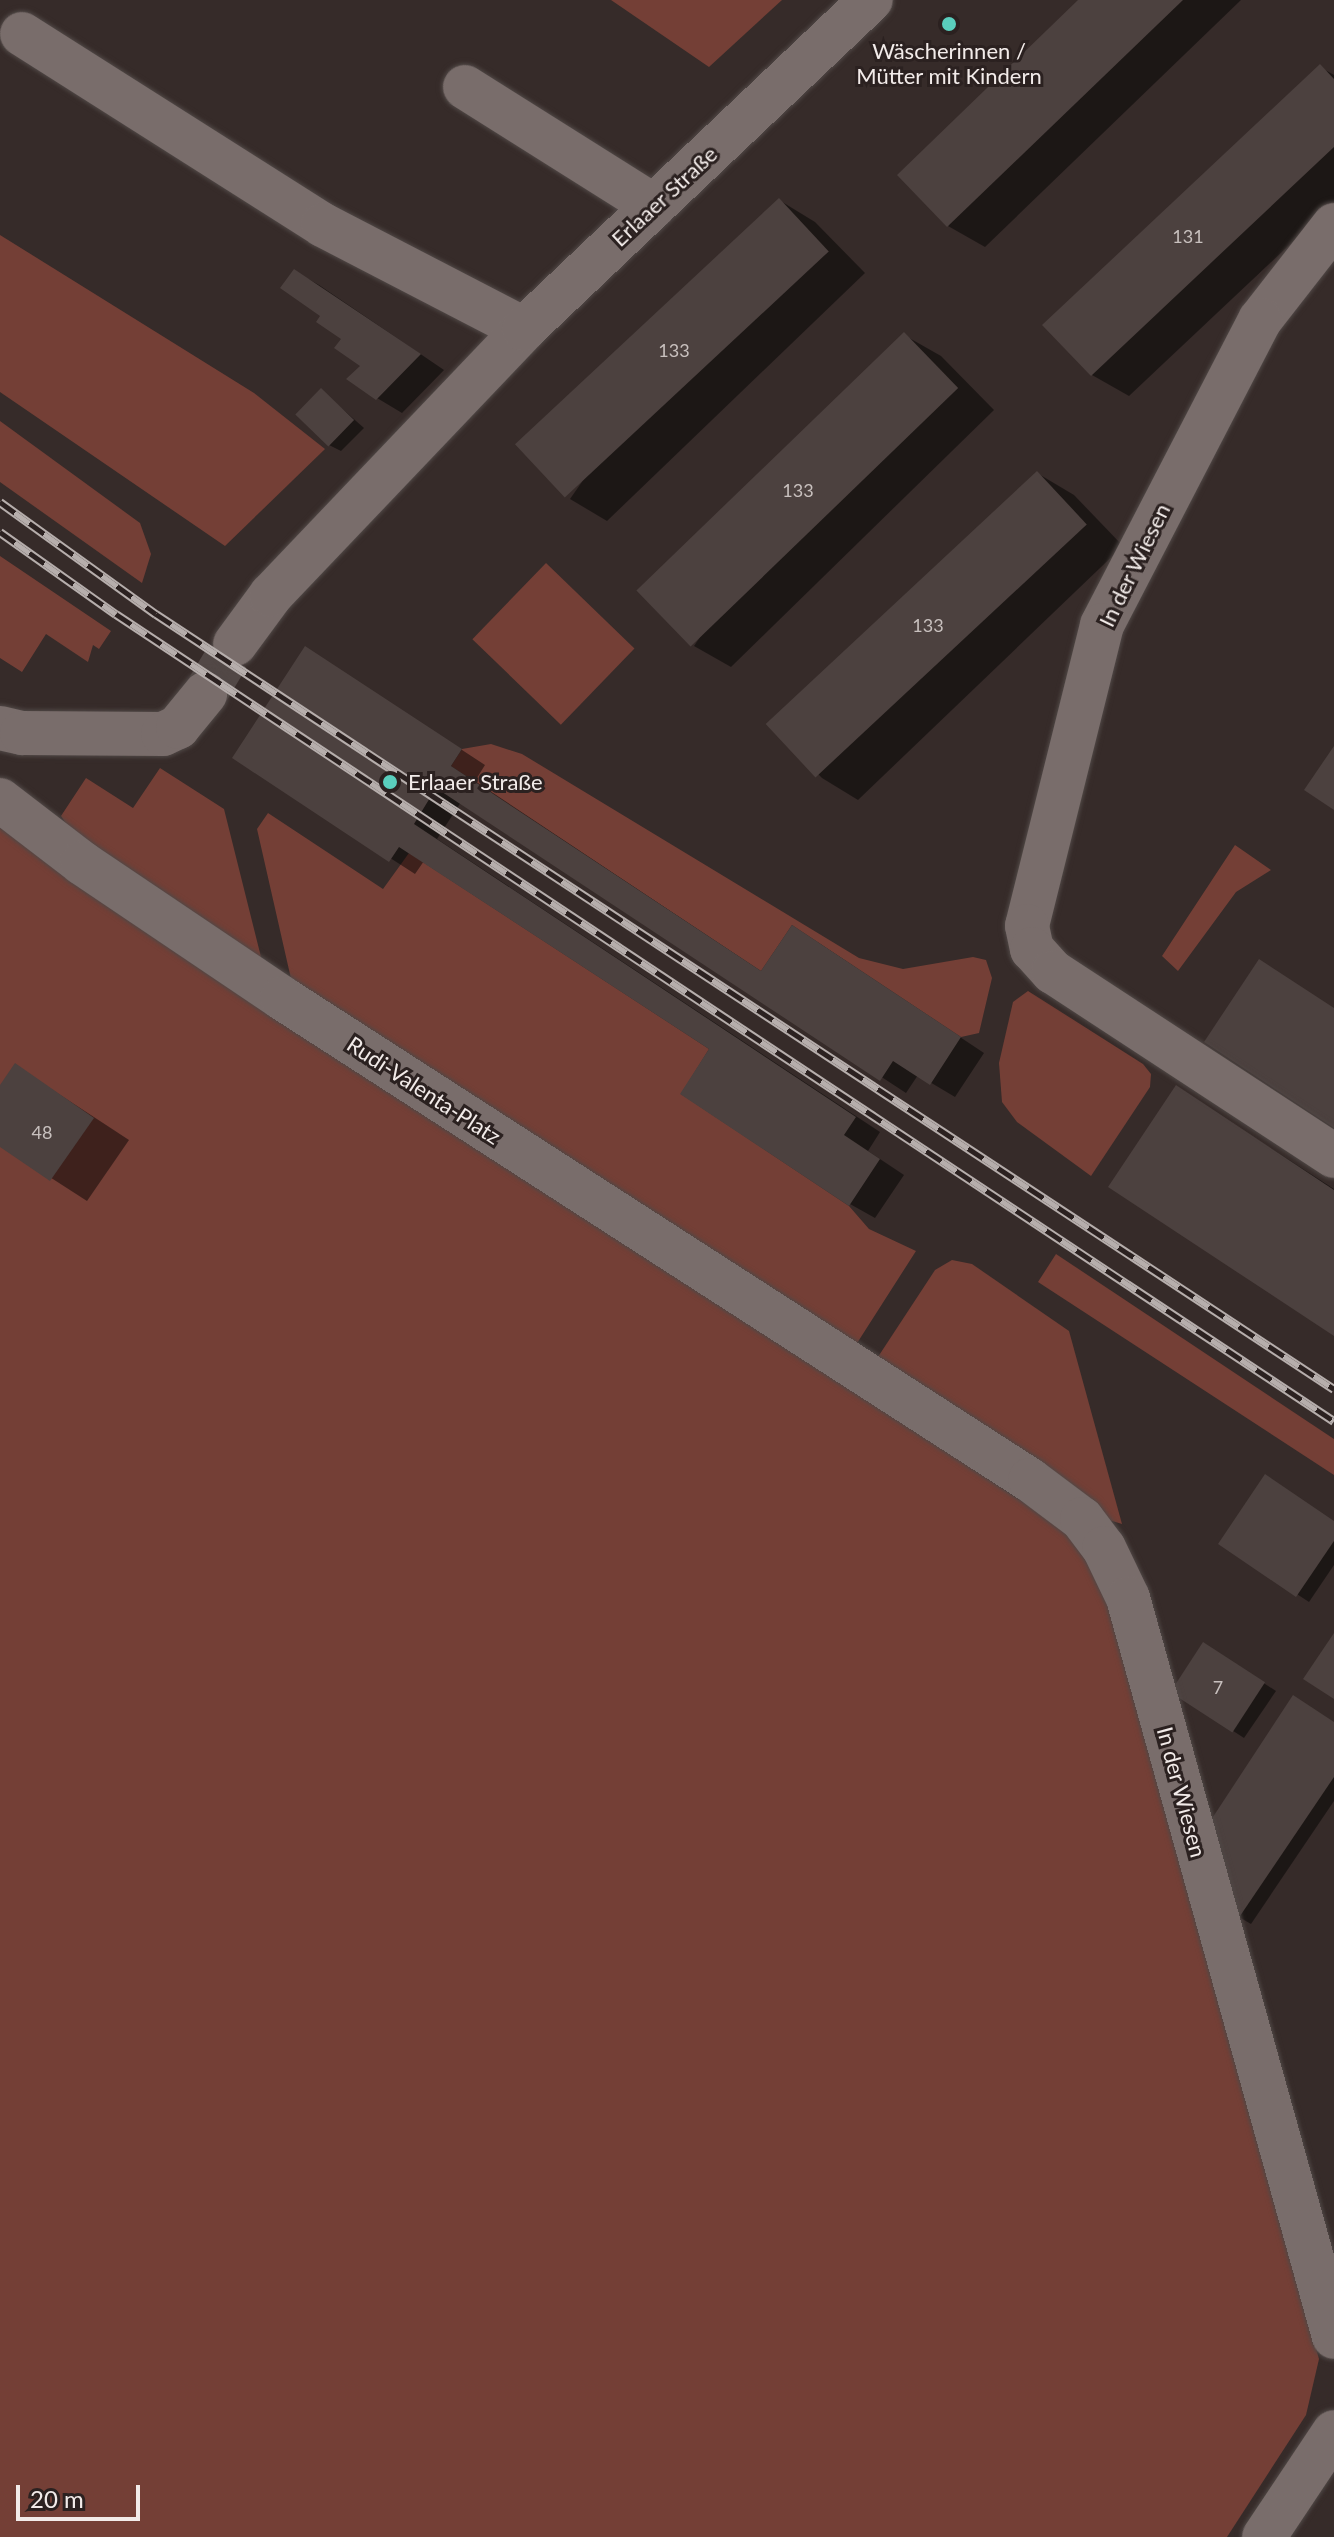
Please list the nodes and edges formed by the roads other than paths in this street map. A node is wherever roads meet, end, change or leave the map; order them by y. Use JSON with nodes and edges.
{"nodes":[{"id":1,"x":871,"y":0,"type":"edge"},
{"id":2,"x":22,"y":34,"type":"dead end"},
{"id":3,"x":465,"y":87,"type":"dead end"},
{"id":4,"x":654,"y":206,"type":"junction"},
{"id":5,"x":1334,"y":225,"type":"edge"},
{"id":6,"x":524,"y":329,"type":"junction"},
{"id":7,"x":235,"y":644,"type":"tunnel mouth"},
{"id":8,"x":205,"y":694,"type":"tunnel mouth"},
{"id":9,"x":0,"y":728,"type":"edge"},
{"id":10,"x":0,"y":800,"type":"edge"},
{"id":11,"x":1334,"y":1156,"type":"edge"},
{"id":12,"x":855,"y":1368,"type":"joint"},
{"id":13,"x":1334,"y":2337,"type":"edge"},
{"id":14,"x":1334,"y":2432,"type":"edge"},
{"id":15,"x":1264,"y":2537,"type":"edge"}],
"edges":[{"from":1,"to":4,"type":"street","name":"Erlaaer Straße"},
{"from":2,"to":6,"type":"street"},
{"from":3,"to":4,"type":"street"},
{"from":4,"to":6,"type":"street","name":"Erlaaer Straße"},
{"from":5,"to":11,"type":"street","name":"In der Wiesen"},
{"from":6,"to":7,"type":"street","name":"Erlaaer Straße"},
{"from":8,"to":9,"type":"street"},
{"from":10,"to":12,"type":"street","name":"Rudi-Valenta-Platz"},
{"from":12,"to":13,"type":"street","name":"In der Wiesen"},
{"from":14,"to":15,"type":"street"}]}
